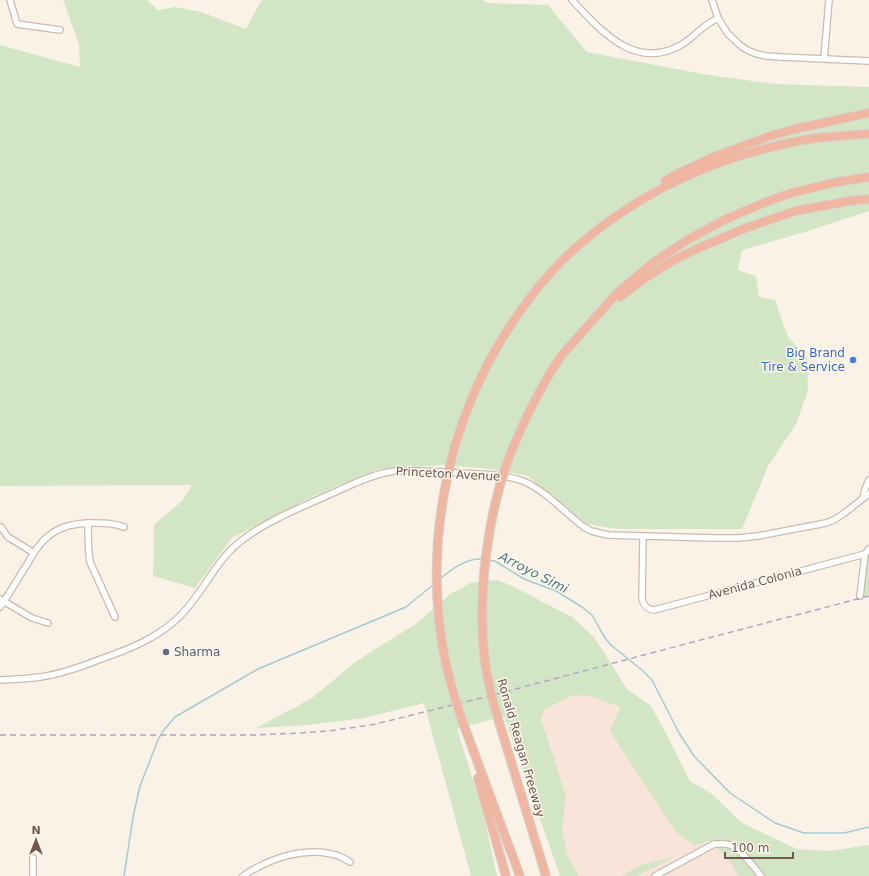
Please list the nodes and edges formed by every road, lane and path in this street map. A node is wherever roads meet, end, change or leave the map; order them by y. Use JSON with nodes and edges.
{"nodes":[{"id":1,"x":10,"y":0,"type":"edge"},
{"id":2,"x":572,"y":0,"type":"edge"},
{"id":3,"x":712,"y":0,"type":"edge"},
{"id":4,"x":829,"y":0,"type":"edge"},
{"id":5,"x":718,"y":18,"type":"junction"},
{"id":6,"x":60,"y":30,"type":"dead end"},
{"id":7,"x":824,"y":59,"type":"junction"},
{"id":8,"x":869,"y":61,"type":"edge"},
{"id":9,"x":869,"y":113,"type":"edge"},
{"id":10,"x":869,"y":134,"type":"edge"},
{"id":11,"x":869,"y":177,"type":"edge"},
{"id":12,"x":869,"y":199,"type":"edge"},
{"id":13,"x":610,"y":220,"type":"junction"},
{"id":14,"x":606,"y":306,"type":"junction"},
{"id":15,"x":869,"y":480,"type":"edge"},
{"id":16,"x":866,"y":496,"type":"edge"},
{"id":17,"x":869,"y":502,"type":"edge"},
{"id":18,"x":88,"y":523,"type":"junction"},
{"id":19,"x":0,"y":527,"type":"edge"},
{"id":20,"x":124,"y":527,"type":"dead end"},
{"id":21,"x":643,"y":537,"type":"junction"},
{"id":22,"x":869,"y":549,"type":"edge"},
{"id":23,"x":34,"y":553,"type":"junction"},
{"id":24,"x":865,"y":554,"type":"junction"},
{"id":25,"x":860,"y":596,"type":"dead end"},
{"id":26,"x":2,"y":600,"type":"edge"},
{"id":27,"x":0,"y":607,"type":"edge"},
{"id":28,"x":115,"y":617,"type":"dead end"},
{"id":29,"x":48,"y":622,"type":"dead end"},
{"id":30,"x":0,"y":680,"type":"edge"},
{"id":31,"x":466,"y":731,"type":"junction"},
{"id":32,"x":33,"y":858,"type":"dead end"},
{"id":33,"x":350,"y":862,"type":"dead end"},
{"id":34,"x":33,"y":876,"type":"edge"},
{"id":35,"x":244,"y":876,"type":"edge"},
{"id":36,"x":506,"y":876,"type":"edge"},
{"id":37,"x":520,"y":876,"type":"edge"},
{"id":38,"x":548,"y":876,"type":"edge"},
{"id":39,"x":655,"y":876,"type":"edge"},
{"id":40,"x":762,"y":876,"type":"edge"}],
"edges":[{"from":1,"to":6,"type":"street"},
{"from":2,"to":5,"type":"street"},
{"from":3,"to":5,"type":"street"},
{"from":4,"to":7,"type":"street"},
{"from":5,"to":7,"type":"street"},
{"from":7,"to":8,"type":"street"},
{"from":9,"to":13,"type":"highway"},
{"from":10,"to":13,"type":"highway"},
{"from":11,"to":14,"type":"highway","name":"Ronald Reagan Freeway"},
{"from":12,"to":14,"type":"highway"},
{"from":13,"to":31,"type":"highway","bridge":true},
{"from":14,"to":38,"type":"highway","name":"Ronald Reagan Freeway","bridge":true},
{"from":15,"to":16,"type":"street"},
{"from":16,"to":17,"type":"street"},
{"from":16,"to":21,"type":"street","name":"Princeton Avenue"},
{"from":18,"to":20,"type":"street"},
{"from":18,"to":23,"type":"street"},
{"from":18,"to":28,"type":"street"},
{"from":19,"to":23,"type":"street"},
{"from":21,"to":24,"type":"street","name":"Avenida Colonia"},
{"from":21,"to":30,"type":"street","name":"Princeton Avenue"},
{"from":22,"to":24,"type":"street"},
{"from":23,"to":26,"type":"street"},
{"from":24,"to":25,"type":"street"},
{"from":26,"to":27,"type":"street"},
{"from":26,"to":29,"type":"street"},
{"from":31,"to":36,"type":"highway"},
{"from":31,"to":37,"type":"highway"},
{"from":32,"to":34,"type":"street"},
{"from":33,"to":35,"type":"street"},
{"from":39,"to":40,"type":"street"}]}
